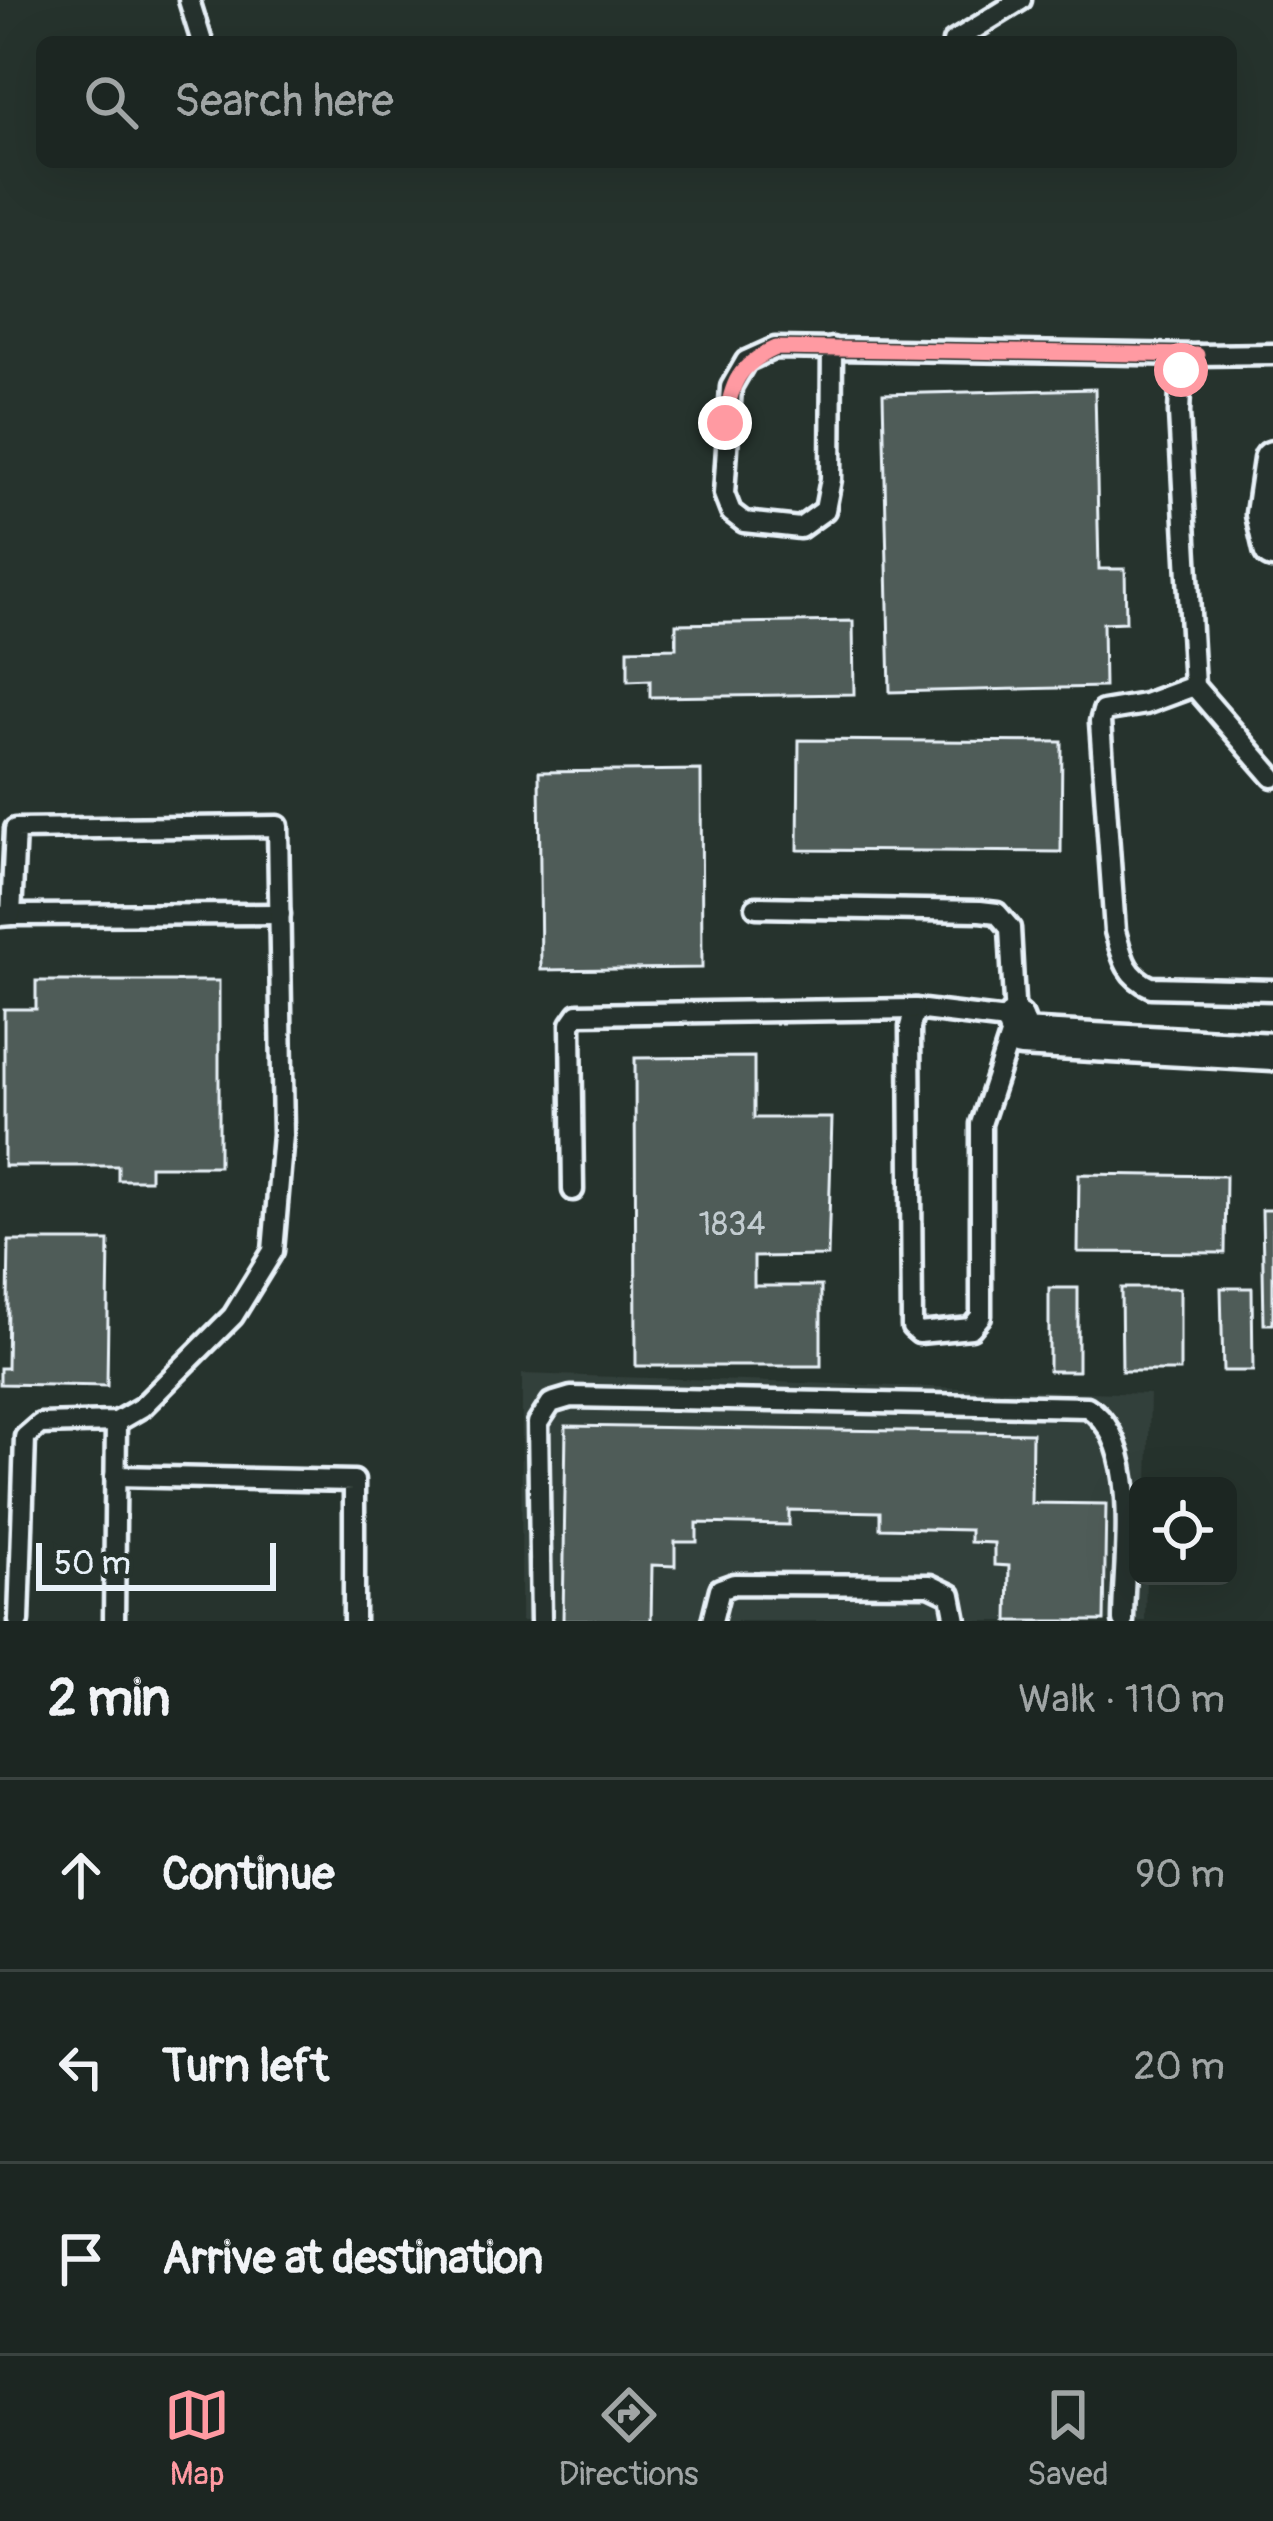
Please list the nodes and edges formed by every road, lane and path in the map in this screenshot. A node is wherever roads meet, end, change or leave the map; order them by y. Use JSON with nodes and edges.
{"nodes":[{"id":1,"x":189,"y":0,"type":"edge"},
{"id":2,"x":1021,"y":0,"type":"edge"},
{"id":3,"x":200,"y":36,"type":"edge"},
{"id":4,"x":963,"y":36,"type":"edge"},
{"id":5,"x":832,"y":348,"type":"junction"},
{"id":6,"x":1273,"y":354,"type":"edge"},
{"id":7,"x":1197,"y":355,"type":"junction"},
{"id":8,"x":1273,"y":460,"type":"edge"},
{"id":9,"x":1273,"y":549,"type":"edge"},
{"id":10,"x":1194,"y":686,"type":"junction"},
{"id":11,"x":1273,"y":777,"type":"edge"},
{"id":12,"x":756,"y":907,"type":"dead end"},
{"id":13,"x":280,"y":914,"type":"junction"},
{"id":14,"x":6,"y":916,"type":"edge"},
{"id":15,"x":1273,"y":990,"type":"edge"},
{"id":16,"x":915,"y":1009,"type":"junction"},
{"id":17,"x":1016,"y":1021,"type":"junction"},
{"id":18,"x":1273,"y":1052,"type":"edge"},
{"id":19,"x":573,"y":1190,"type":"dead end"},
{"id":20,"x":116,"y":1423,"type":"junction"},
{"id":21,"x":115,"y":1476,"type":"junction"},
{"id":22,"x":19,"y":1621,"type":"edge"},
{"id":23,"x":114,"y":1621,"type":"edge"},
{"id":24,"x":354,"y":1621,"type":"edge"},
{"id":25,"x":541,"y":1621,"type":"edge"},
{"id":26,"x":712,"y":1621,"type":"edge"},
{"id":27,"x":956,"y":1621,"type":"edge"},
{"id":28,"x":1123,"y":1621,"type":"edge"}],
"edges":[{"from":1,"to":3,"type":"lane"},
{"from":2,"to":4,"type":"lane"},
{"from":5,"to":5,"type":"lane"},
{"from":5,"to":7,"type":"lane"},
{"from":6,"to":7,"type":"lane"},
{"from":7,"to":10,"type":"lane"},
{"from":8,"to":9,"type":"street"},
{"from":10,"to":11,"type":"lane"},
{"from":10,"to":15,"type":"lane"},
{"from":12,"to":17,"type":"lane"},
{"from":13,"to":14,"type":"lane"},
{"from":13,"to":14,"type":"lane"},
{"from":13,"to":20,"type":"lane"},
{"from":16,"to":17,"type":"lane"},
{"from":16,"to":17,"type":"lane"},
{"from":16,"to":19,"type":"lane"},
{"from":17,"to":18,"type":"street"},
{"from":20,"to":21,"type":"lane"},
{"from":20,"to":22,"type":"lane"},
{"from":21,"to":23,"type":"lane"},
{"from":21,"to":24,"type":"lane"},
{"from":25,"to":28,"type":"lane"},
{"from":26,"to":27,"type":"lane"}]}
